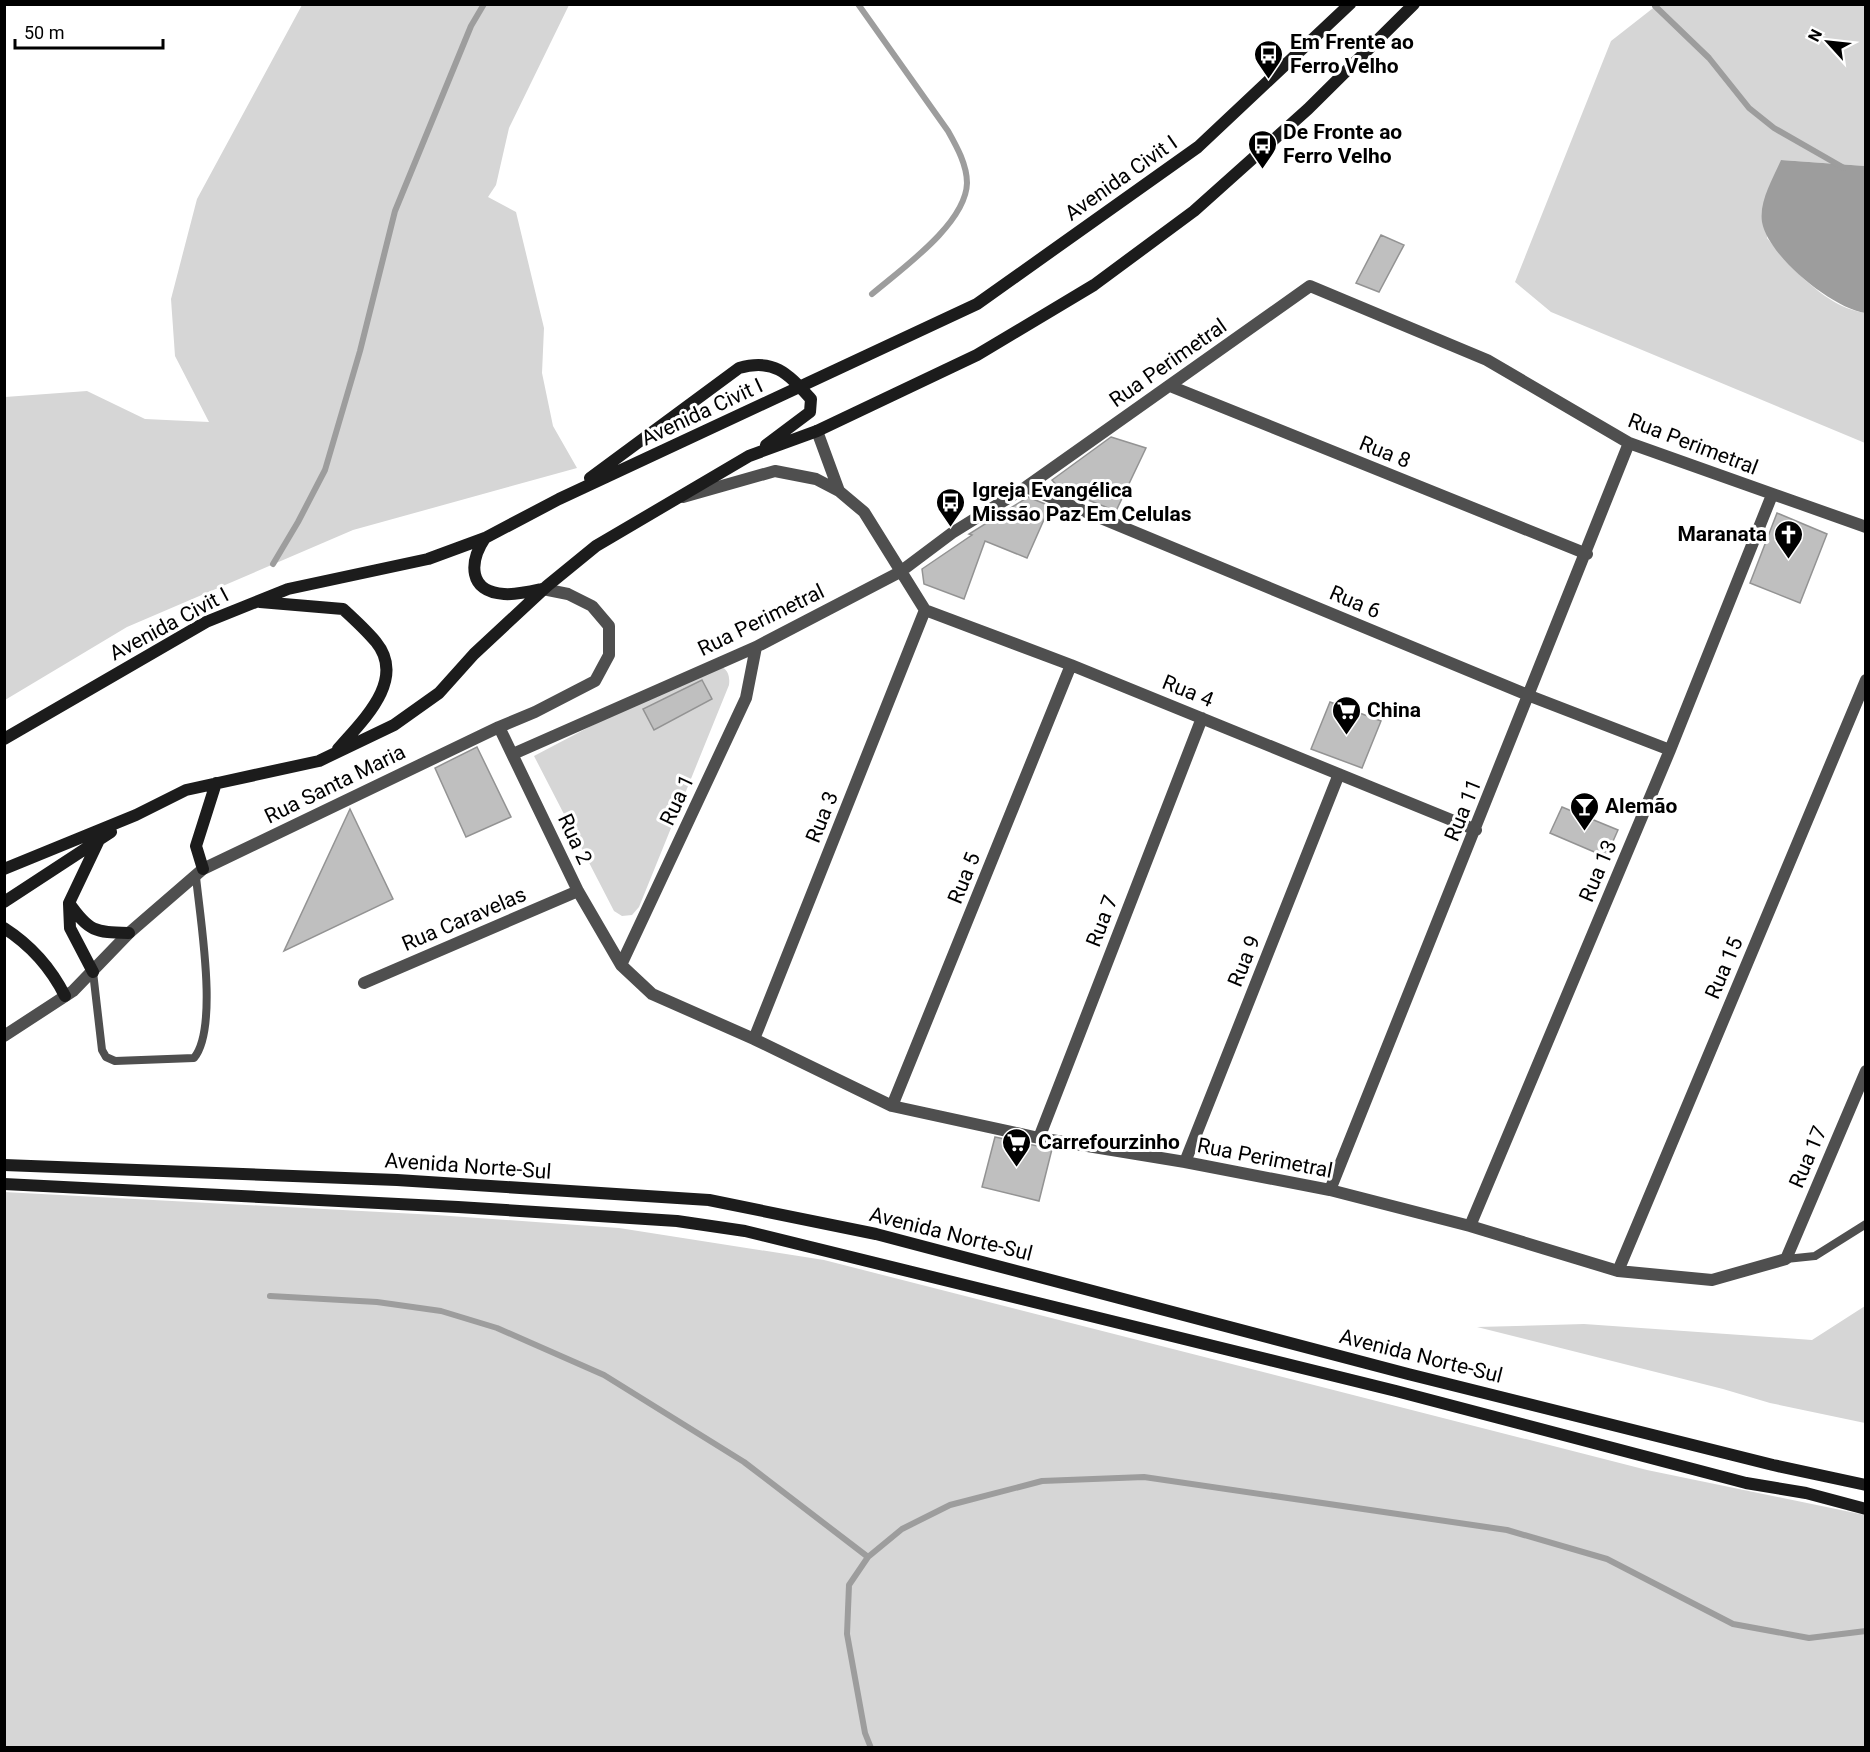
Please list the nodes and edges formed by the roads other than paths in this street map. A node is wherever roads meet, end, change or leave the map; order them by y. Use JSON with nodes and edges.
{"nodes":[{"id":1,"x":1350,"y":4,"type":"edge"},
{"id":2,"x":1414,"y":4,"type":"edge"},
{"id":3,"x":1170,"y":386,"type":"junction"},
{"id":4,"x":801,"y":388,"type":"junction"},
{"id":5,"x":817,"y":431,"type":"junction"},
{"id":6,"x":1629,"y":443,"type":"junction"},
{"id":7,"x":749,"y":456,"type":"junction"},
{"id":8,"x":1026,"y":487,"type":"junction"},
{"id":9,"x":839,"y":491,"type":"junction"},
{"id":10,"x":1772,"y":495,"type":"junction"},
{"id":11,"x":559,"y":499,"type":"junction"},
{"id":12,"x":671,"y":500,"type":"junction"},
{"id":13,"x":1866,"y":527,"type":"edge"},
{"id":14,"x":485,"y":538,"type":"junction"},
{"id":15,"x":1587,"y":554,"type":"junction"},
{"id":16,"x":900,"y":572,"type":"junction"},
{"id":17,"x":543,"y":589,"type":"junction"},
{"id":18,"x":256,"y":602,"type":"junction"},
{"id":19,"x":926,"y":610,"type":"junction"},
{"id":20,"x":756,"y":647,"type":"junction"},
{"id":21,"x":1071,"y":665,"type":"junction"},
{"id":22,"x":1866,"y":680,"type":"edge"},
{"id":23,"x":1530,"y":696,"type":"junction"},
{"id":24,"x":1202,"y":718,"type":"junction"},
{"id":25,"x":499,"y":727,"type":"junction"},
{"id":26,"x":4,"y":739,"type":"edge"},
{"id":27,"x":1670,"y":750,"type":"junction"},
{"id":28,"x":334,"y":753,"type":"junction"},
{"id":29,"x":513,"y":754,"type":"junction"},
{"id":30,"x":1339,"y":774,"type":"junction"},
{"id":31,"x":216,"y":783,"type":"junction"},
{"id":32,"x":136,"y":815,"type":"junction"},
{"id":33,"x":1476,"y":830,"type":"junction"},
{"id":34,"x":99,"y":840,"type":"junction"},
{"id":35,"x":4,"y":869,"type":"edge"},
{"id":36,"x":199,"y":873,"type":"junction"},
{"id":37,"x":578,"y":891,"type":"junction"},
{"id":38,"x":4,"y":902,"type":"edge"},
{"id":39,"x":69,"y":903,"type":"junction"},
{"id":40,"x":4,"y":928,"type":"edge"},
{"id":41,"x":129,"y":933,"type":"junction"},
{"id":42,"x":621,"y":965,"type":"junction"},
{"id":43,"x":93,"y":972,"type":"junction"},
{"id":44,"x":364,"y":983,"type":"dead end"},
{"id":45,"x":65,"y":996,"type":"junction"},
{"id":46,"x":4,"y":1036,"type":"edge"},
{"id":47,"x":754,"y":1039,"type":"junction"},
{"id":48,"x":1866,"y":1071,"type":"edge"},
{"id":49,"x":892,"y":1106,"type":"junction"},
{"id":50,"x":1039,"y":1138,"type":"junction"},
{"id":51,"x":1185,"y":1162,"type":"junction"},
{"id":52,"x":4,"y":1165,"type":"edge"},
{"id":53,"x":4,"y":1184,"type":"edge"},
{"id":54,"x":1330,"y":1190,"type":"junction"},
{"id":55,"x":1866,"y":1224,"type":"edge"},
{"id":56,"x":1470,"y":1227,"type":"junction"},
{"id":57,"x":1786,"y":1259,"type":"junction"},
{"id":58,"x":1618,"y":1271,"type":"junction"},
{"id":59,"x":1866,"y":1485,"type":"edge"},
{"id":60,"x":1866,"y":1509,"type":"edge"}],
"edges":[{"from":1,"to":4,"type":"main road","name":"Avenida Civit I"},
{"from":2,"to":5,"type":"main road"},
{"from":3,"to":6,"type":"street","name":"Rua Perimetral"},
{"from":3,"to":8,"type":"street","name":"Rua Perimetral"},
{"from":3,"to":15,"type":"street","name":"Rua 8"},
{"from":4,"to":7,"type":"main road"},
{"from":4,"to":11,"type":"main road","name":"Avenida Civit I"},
{"from":4,"to":11,"type":"main road"},
{"from":5,"to":7,"type":"main road"},
{"from":5,"to":9,"type":"street"},
{"from":6,"to":10,"type":"street","name":"Rua Perimetral"},
{"from":6,"to":15,"type":"street","name":"Rua 11"},
{"from":7,"to":12,"type":"main road"},
{"from":8,"to":16,"type":"street","name":"Rua Perimetral"},
{"from":8,"to":23,"type":"street","name":"Rua 6"},
{"from":9,"to":12,"type":"street"},
{"from":9,"to":16,"type":"street"},
{"from":10,"to":13,"type":"street","name":"Rua Perimetral"},
{"from":10,"to":27,"type":"street","name":"Rua 13"},
{"from":11,"to":14,"type":"main road","name":"Avenida Civit I"},
{"from":12,"to":17,"type":"main road"},
{"from":14,"to":17,"type":"main road"},
{"from":14,"to":18,"type":"main road","name":"Avenida Civit I"},
{"from":15,"to":23,"type":"street","name":"Rua 11"},
{"from":16,"to":19,"type":"street"},
{"from":16,"to":20,"type":"street","name":"Rua Perimetral"},
{"from":17,"to":25,"type":"street","name":"Rua Santa Maria"},
{"from":17,"to":28,"type":"main road"},
{"from":18,"to":26,"type":"main road","name":"Avenida Civit I"},
{"from":18,"to":28,"type":"main road"},
{"from":19,"to":21,"type":"street","name":"Rua 4"},
{"from":19,"to":47,"type":"street","name":"Rua 3"},
{"from":20,"to":29,"type":"street","name":"Rua Perimetral"},
{"from":20,"to":42,"type":"street","name":"Rua 1"},
{"from":21,"to":24,"type":"street","name":"Rua 4"},
{"from":21,"to":49,"type":"street","name":"Rua 5"},
{"from":22,"to":58,"type":"street","name":"Rua 15"},
{"from":23,"to":27,"type":"street","name":"Rua 6"},
{"from":23,"to":33,"type":"street","name":"Rua 11"},
{"from":24,"to":30,"type":"street","name":"Rua 4"},
{"from":24,"to":50,"type":"street","name":"Rua 7"},
{"from":25,"to":29,"type":"street","name":"Rua 2"},
{"from":25,"to":36,"type":"street","name":"Rua Santa Maria"},
{"from":27,"to":56,"type":"street","name":"Rua 13"},
{"from":28,"to":31,"type":"main road"},
{"from":29,"to":37,"type":"street","name":"Rua 2"},
{"from":30,"to":33,"type":"street","name":"Rua 4"},
{"from":30,"to":51,"type":"street","name":"Rua 9"},
{"from":31,"to":32,"type":"main road"},
{"from":31,"to":36,"type":"main road"},
{"from":32,"to":34,"type":"main road"},
{"from":32,"to":35,"type":"main road"},
{"from":33,"to":54,"type":"street","name":"Rua 11"},
{"from":34,"to":38,"type":"main road"},
{"from":34,"to":39,"type":"main road"},
{"from":36,"to":41,"type":"street","name":"Rua Santa Maria"},
{"from":36,"to":43,"type":"lane"},
{"from":37,"to":42,"type":"street","name":"Rua 2"},
{"from":37,"to":44,"type":"street","name":"Rua Caravelas"},
{"from":39,"to":41,"type":"main road"},
{"from":39,"to":43,"type":"main road"},
{"from":40,"to":45,"type":"main road"},
{"from":41,"to":43,"type":"street","name":"Rua Santa Maria"},
{"from":42,"to":47,"type":"street","name":"Rua Perimetral"},
{"from":43,"to":45,"type":"street","name":"Rua Santa Maria"},
{"from":45,"to":46,"type":"street","name":"Rua Santa Maria"},
{"from":47,"to":49,"type":"street","name":"Rua Perimetral"},
{"from":48,"to":57,"type":"street","name":"Rua 17"},
{"from":49,"to":50,"type":"street","name":"Rua Perimetral"},
{"from":50,"to":51,"type":"street","name":"Rua Perimetral"},
{"from":51,"to":54,"type":"street","name":"Rua Perimetral"},
{"from":52,"to":59,"type":"main road","name":"Avenida Norte-Sul"},
{"from":53,"to":60,"type":"main road","name":"Avenida Norte-Sul"},
{"from":54,"to":56,"type":"street","name":"Rua Perimetral"},
{"from":55,"to":57,"type":"lane"},
{"from":56,"to":58,"type":"street","name":"Rua Perimetral"},
{"from":57,"to":58,"type":"street","name":"Rua Perimetral"}]}
